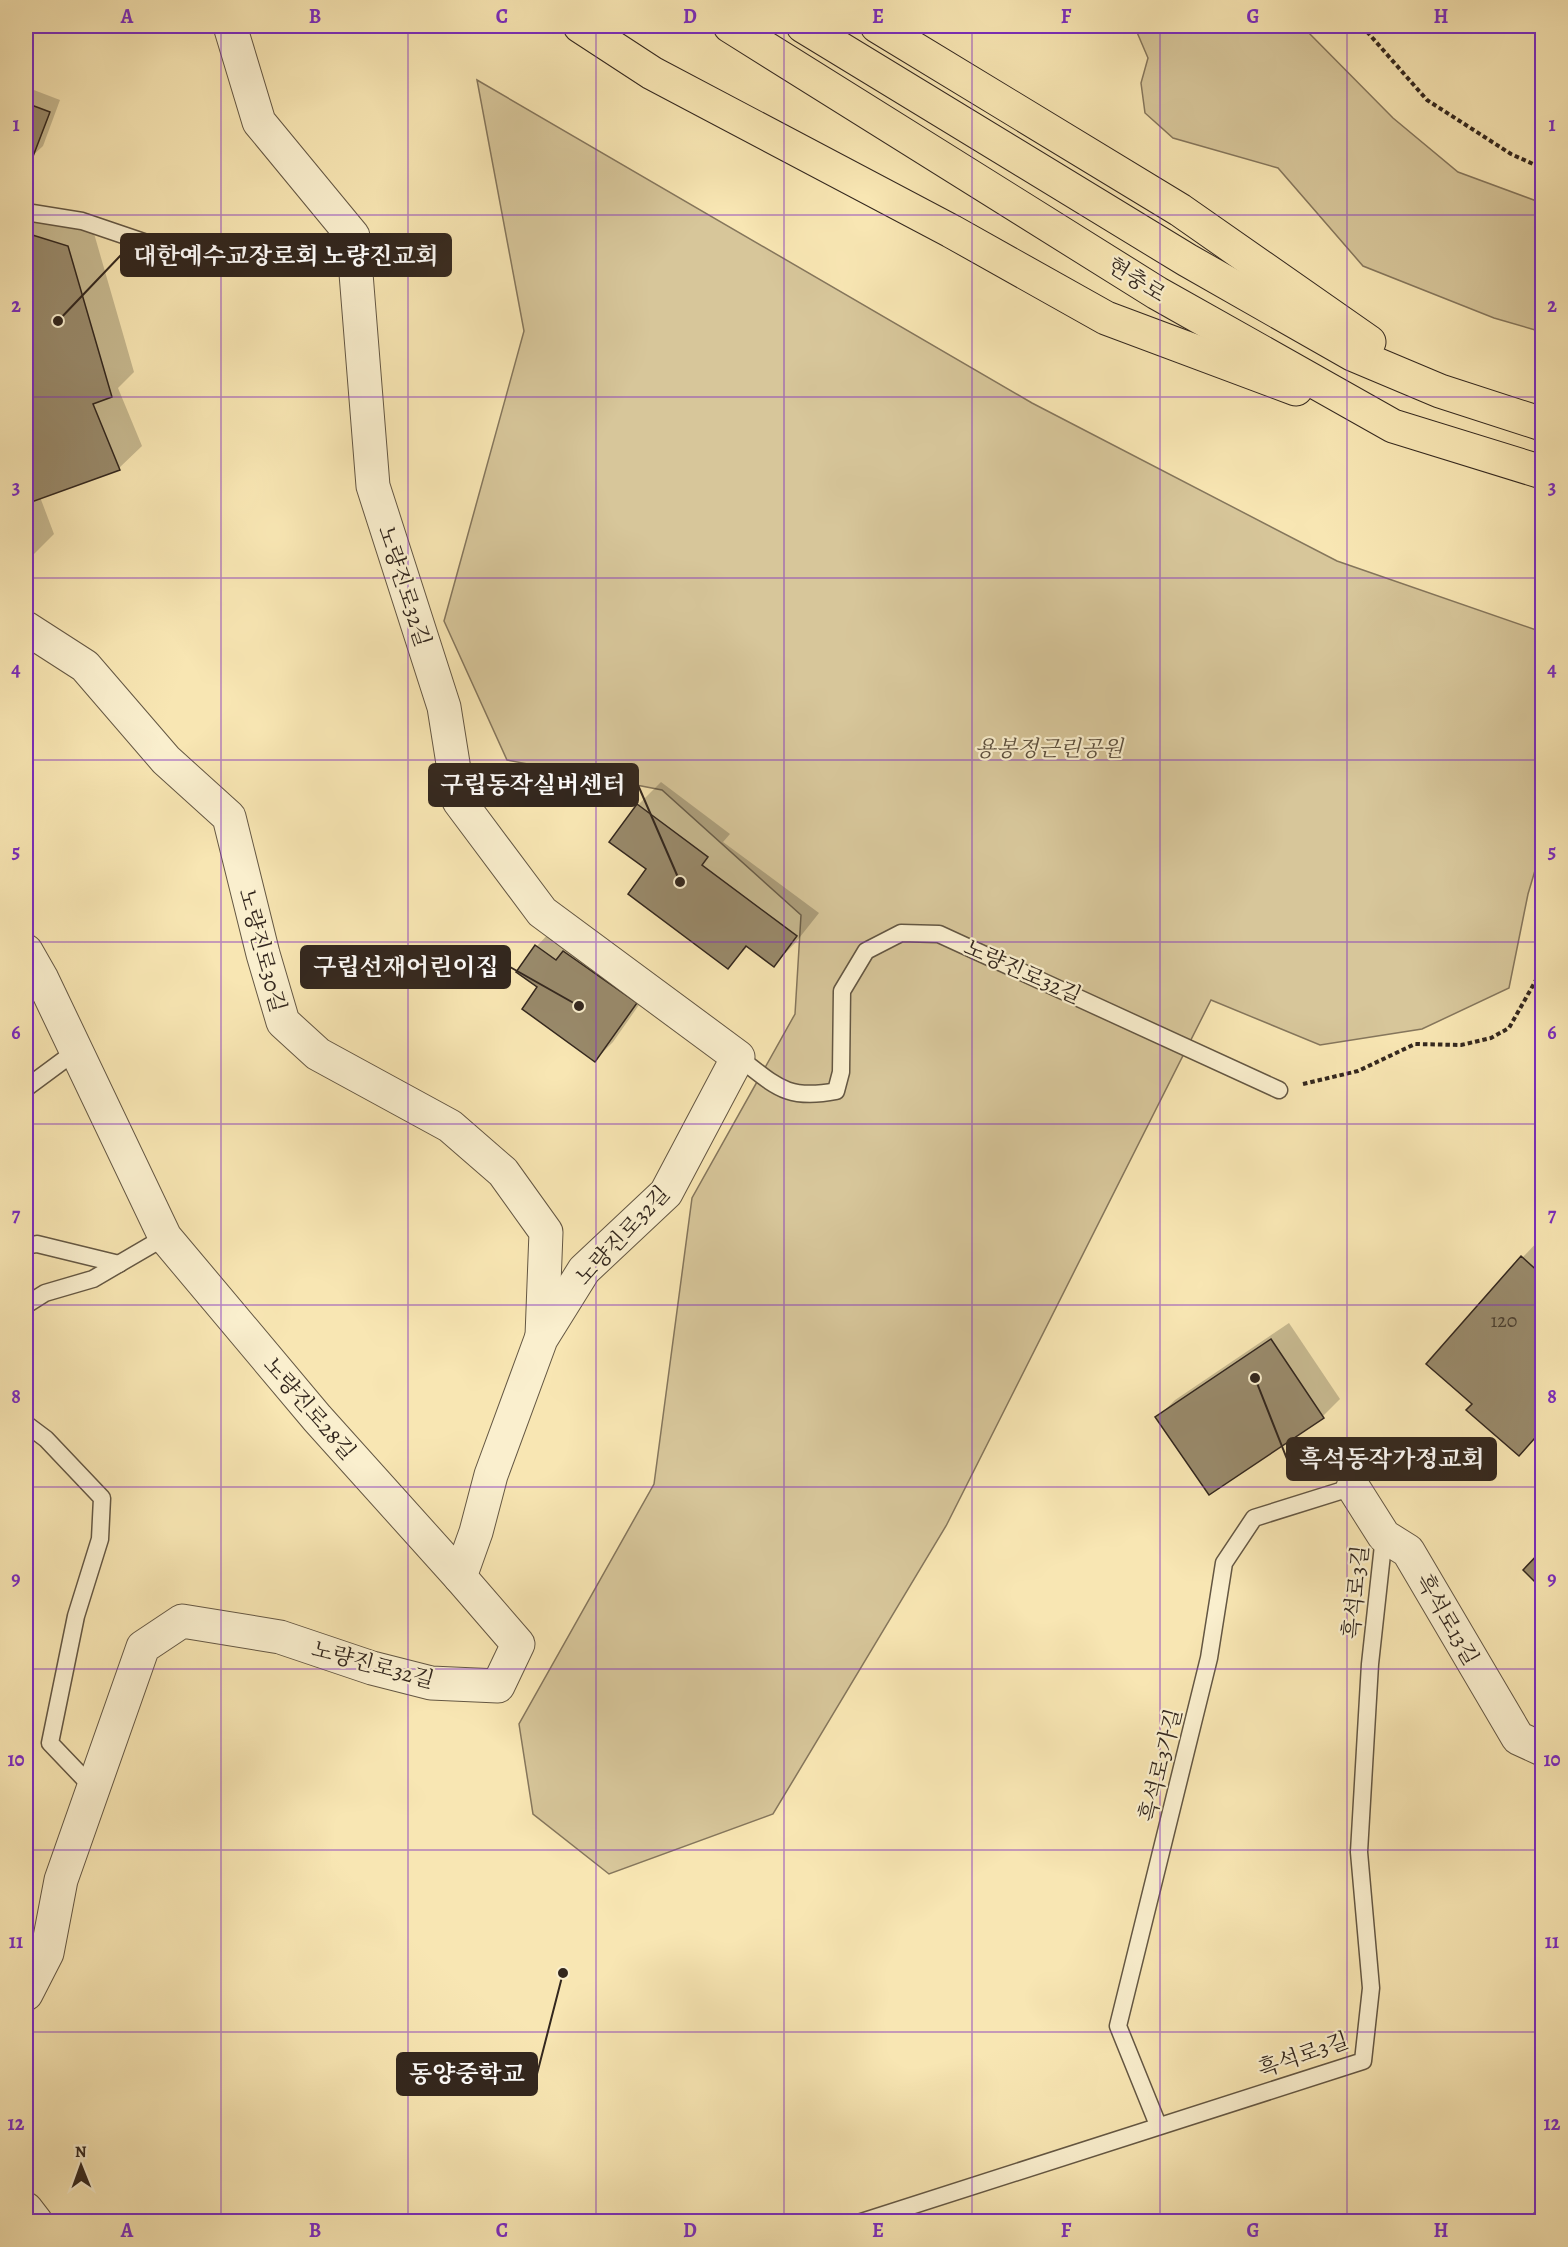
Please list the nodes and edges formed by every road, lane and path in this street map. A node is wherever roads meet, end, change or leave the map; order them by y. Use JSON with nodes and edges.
{"nodes":[{"id":1,"x":230,"y":26,"type":"edge"},
{"id":2,"x":580,"y":26,"type":"edge"},
{"id":3,"x":803,"y":26,"type":"edge"},
{"id":4,"x":877,"y":26,"type":"edge"},
{"id":5,"x":1362,"y":26,"type":"edge"},
{"id":6,"x":742,"y":33,"type":"edge"},
{"id":7,"x":1542,"y":168,"type":"edge"},
{"id":8,"x":26,"y":212,"type":"edge"},
{"id":9,"x":188,"y":257,"type":"dead end"},
{"id":10,"x":1440,"y":391,"type":"junction"},
{"id":11,"x":1542,"y":424,"type":"edge"},
{"id":12,"x":1393,"y":426,"type":"junction"},
{"id":13,"x":1542,"y":472,"type":"edge"},
{"id":14,"x":26,"y":628,"type":"edge"},
{"id":15,"x":26,"y":951,"type":"edge"},
{"id":16,"x":1542,"y":959,"type":"edge"},
{"id":17,"x":76,"y":1051,"type":"junction"},
{"id":18,"x":738,"y":1057,"type":"junction"},
{"id":19,"x":26,"y":1089,"type":"edge"},
{"id":20,"x":1279,"y":1090,"type":"joint"},
{"id":21,"x":165,"y":1237,"type":"junction"},
{"id":22,"x":26,"y":1246,"type":"edge"},
{"id":23,"x":119,"y":1264,"type":"junction"},
{"id":24,"x":26,"y":1305,"type":"edge"},
{"id":25,"x":541,"y":1339,"type":"junction"},
{"id":26,"x":26,"y":1424,"type":"edge"},
{"id":27,"x":1353,"y":1486,"type":"joint"},
{"id":28,"x":1384,"y":1536,"type":"junction"},
{"id":29,"x":460,"y":1577,"type":"junction"},
{"id":30,"x":1542,"y":1749,"type":"edge"},
{"id":31,"x":93,"y":1788,"type":"junction"},
{"id":32,"x":26,"y":1994,"type":"edge"},
{"id":33,"x":1158,"y":2125,"type":"junction"},
{"id":34,"x":26,"y":2209,"type":"edge"},
{"id":35,"x":1542,"y":2218,"type":"edge"},
{"id":36,"x":36,"y":2222,"type":"edge"},
{"id":37,"x":861,"y":2222,"type":"edge"},
{"id":38,"x":1537,"y":2222,"type":"edge"}],
"edges":[{"from":1,"to":18,"type":"street","name":"노량진로32길"},
{"from":2,"to":12,"type":"main road"},
{"from":3,"to":10,"type":"main road","name":"현충로"},
{"from":4,"to":10,"type":"main road"},
{"from":5,"to":7,"type":"path"},
{"from":6,"to":12,"type":"main road","name":"현충로"},
{"from":8,"to":9,"type":"lane"},
{"from":10,"to":11,"type":"main road","name":"현충로"},
{"from":12,"to":13,"type":"main road","name":"현충로"},
{"from":14,"to":25,"type":"street","name":"노량진로30길"},
{"from":15,"to":17,"type":"street","name":"노량진로28길"},
{"from":16,"to":20,"type":"path"},
{"from":17,"to":19,"type":"lane"},
{"from":17,"to":21,"type":"street","name":"노량진로28길"},
{"from":18,"to":20,"type":"lane","name":"노량진로32길"},
{"from":18,"to":25,"type":"street","name":"노량진로32길"},
{"from":21,"to":23,"type":"lane"},
{"from":21,"to":29,"type":"street","name":"노량진로28길"},
{"from":22,"to":23,"type":"lane"},
{"from":23,"to":24,"type":"lane"},
{"from":25,"to":29,"type":"street","name":"노량진로32길"},
{"from":26,"to":31,"type":"lane"},
{"from":27,"to":28,"type":"street","name":"흑석로13길"},
{"from":27,"to":33,"type":"lane","name":"흑석로3가길"},
{"from":28,"to":30,"type":"street","name":"흑석로13길"},
{"from":28,"to":33,"type":"lane","name":"흑석로3길"},
{"from":29,"to":31,"type":"street","name":"노량진로32길"},
{"from":31,"to":32,"type":"street","name":"노량진로32길"},
{"from":33,"to":37,"type":"lane","name":"흑석로3길"},
{"from":34,"to":36,"type":"street"},
{"from":35,"to":38,"type":"lane"}]}
